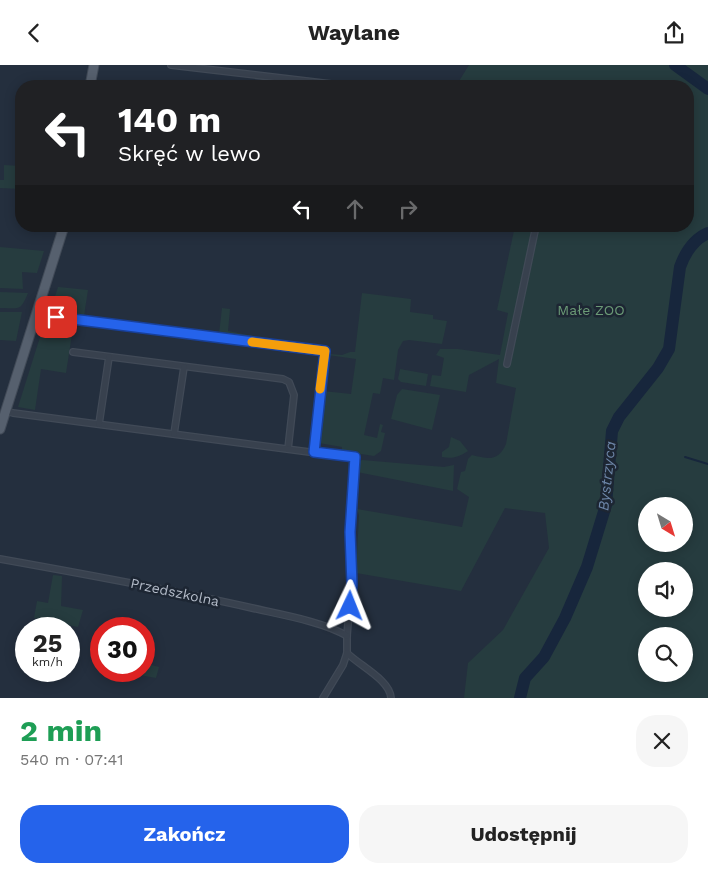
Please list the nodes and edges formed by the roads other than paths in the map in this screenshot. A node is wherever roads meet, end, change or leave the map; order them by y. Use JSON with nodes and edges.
{"nodes":[{"id":1,"x":94,"y":65,"type":"edge"},
{"id":2,"x":171,"y":65,"type":"edge"},
{"id":3,"x":91,"y":80,"type":"edge"},
{"id":4,"x":297,"y":80,"type":"edge"},
{"id":5,"x":62,"y":232,"type":"edge"},
{"id":6,"x":535,"y":232,"type":"edge"},
{"id":7,"x":37,"y":315,"type":"junction"},
{"id":8,"x":73,"y":352,"type":"dead end"},
{"id":9,"x":108,"y":357,"type":"junction"},
{"id":10,"x":508,"y":364,"type":"dead end"},
{"id":11,"x":184,"y":367,"type":"junction"},
{"id":12,"x":6,"y":411,"type":"junction"},
{"id":13,"x":99,"y":424,"type":"junction"},
{"id":14,"x":0,"y":429,"type":"edge"},
{"id":15,"x":174,"y":434,"type":"junction"},
{"id":16,"x":288,"y":449,"type":"junction"},
{"id":17,"x":314,"y":452,"type":"junction"},
{"id":18,"x":0,"y":559,"type":"edge"},
{"id":19,"x":347,"y":636,"type":"junction"},
{"id":20,"x":347,"y":653,"type":"junction"},
{"id":21,"x":323,"y":698,"type":"edge"},
{"id":22,"x":391,"y":698,"type":"edge"}],
"edges":[{"from":1,"to":3,"type":"main road"},
{"from":2,"to":4,"type":"street"},
{"from":5,"to":7,"type":"main road"},
{"from":6,"to":10,"type":"street"},
{"from":7,"to":12,"type":"main road"},
{"from":7,"to":17,"type":"street"},
{"from":8,"to":9,"type":"street"},
{"from":9,"to":11,"type":"street"},
{"from":9,"to":13,"type":"street"},
{"from":11,"to":15,"type":"street"},
{"from":11,"to":16,"type":"street"},
{"from":12,"to":13,"type":"street"},
{"from":12,"to":14,"type":"main road"},
{"from":13,"to":15,"type":"street"},
{"from":15,"to":16,"type":"street"},
{"from":16,"to":17,"type":"street"},
{"from":17,"to":19,"type":"street"},
{"from":18,"to":19,"type":"street","name":"Przedszkolna"},
{"from":19,"to":20,"type":"street"},
{"from":20,"to":21,"type":"street"},
{"from":20,"to":22,"type":"street"}]}
